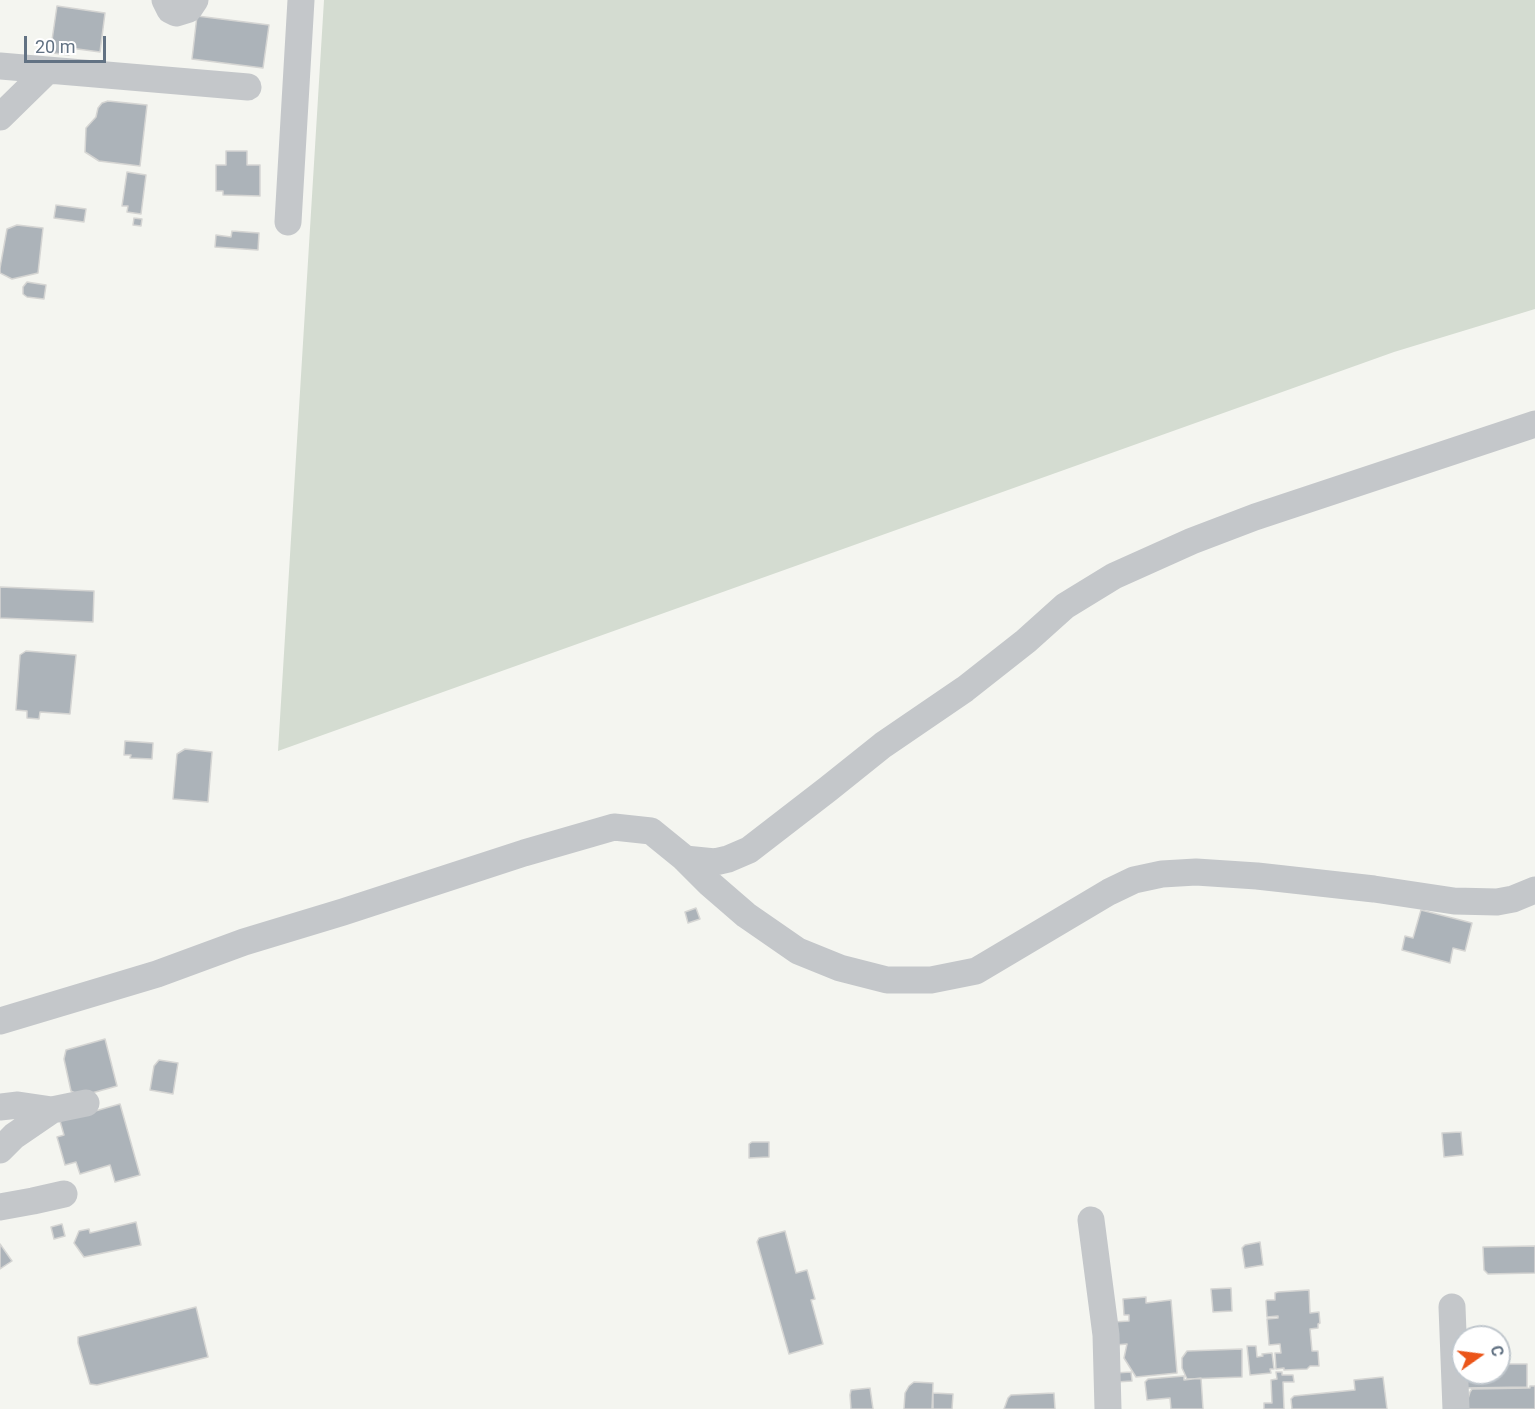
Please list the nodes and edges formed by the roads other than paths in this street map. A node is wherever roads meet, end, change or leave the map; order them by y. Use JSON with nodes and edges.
{"nodes":[{"id":1,"x":165,"y":0,"type":"edge"},
{"id":2,"x":195,"y":0,"type":"edge"},
{"id":3,"x":301,"y":0,"type":"edge"},
{"id":4,"x":0,"y":66,"type":"edge"},
{"id":5,"x":48,"y":70,"type":"junction"},
{"id":6,"x":248,"y":87,"type":"dead end"},
{"id":7,"x":0,"y":117,"type":"edge"},
{"id":8,"x":288,"y":222,"type":"dead end"},
{"id":9,"x":1535,"y":424,"type":"edge"},
{"id":10,"x":685,"y":859,"type":"junction"},
{"id":11,"x":1535,"y":890,"type":"edge"},
{"id":12,"x":0,"y":1021,"type":"edge"},
{"id":13,"x":86,"y":1102,"type":"dead end"},
{"id":14,"x":0,"y":1107,"type":"edge"},
{"id":15,"x":52,"y":1110,"type":"junction"},
{"id":16,"x":0,"y":1150,"type":"edge"},
{"id":17,"x":64,"y":1194,"type":"dead end"},
{"id":18,"x":0,"y":1207,"type":"edge"},
{"id":19,"x":1091,"y":1220,"type":"dead end"},
{"id":20,"x":1452,"y":1307,"type":"dead end"},
{"id":21,"x":1108,"y":1409,"type":"edge"},
{"id":22,"x":1456,"y":1409,"type":"edge"}],
"edges":[{"from":1,"to":2,"type":"street"},
{"from":3,"to":8,"type":"street"},
{"from":4,"to":5,"type":"street"},
{"from":5,"to":6,"type":"street"},
{"from":5,"to":7,"type":"street"},
{"from":9,"to":10,"type":"street"},
{"from":10,"to":11,"type":"street"},
{"from":10,"to":12,"type":"street"},
{"from":13,"to":15,"type":"street"},
{"from":14,"to":15,"type":"street"},
{"from":15,"to":16,"type":"street"},
{"from":17,"to":18,"type":"street"},
{"from":19,"to":21,"type":"street"},
{"from":20,"to":22,"type":"street"}]}
